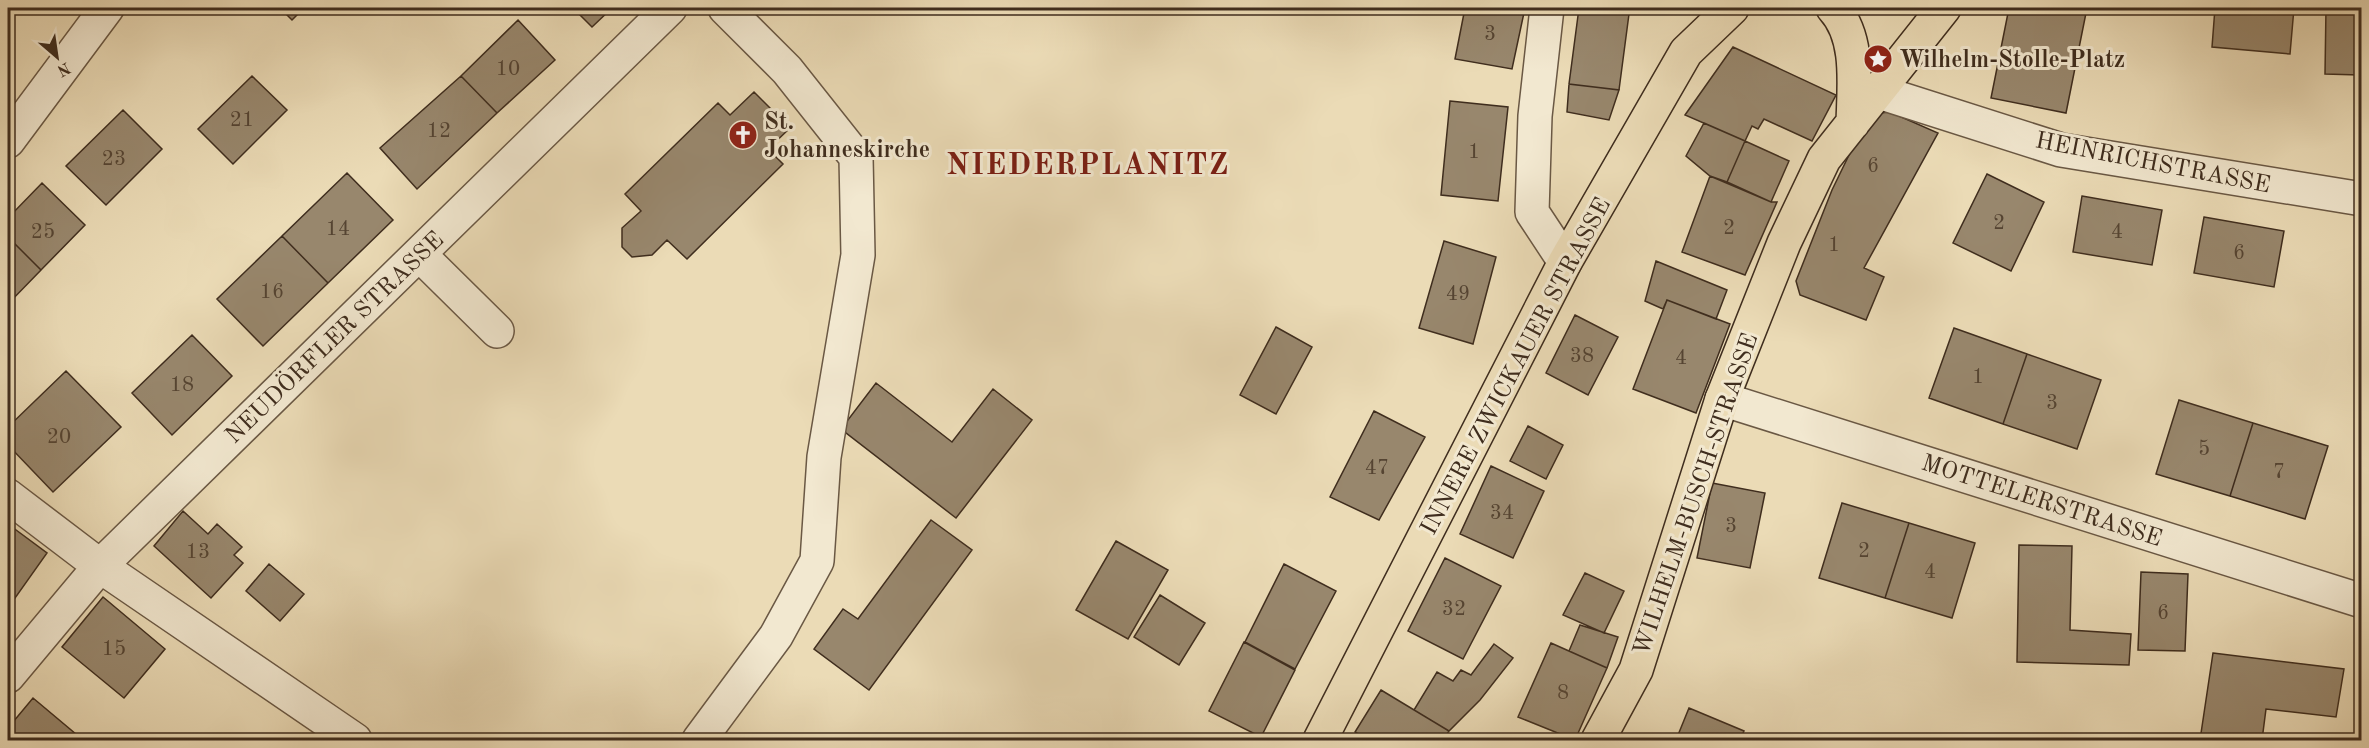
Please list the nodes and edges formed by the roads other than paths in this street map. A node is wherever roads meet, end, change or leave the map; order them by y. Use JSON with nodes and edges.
{"nodes":[{"id":1,"x":107,"y":8,"type":"edge"},
{"id":2,"x":670,"y":8,"type":"edge"},
{"id":3,"x":725,"y":8,"type":"edge"},
{"id":4,"x":1547,"y":8,"type":"edge"},
{"id":5,"x":1732,"y":8,"type":"edge"},
{"id":6,"x":1833,"y":8,"type":"edge"},
{"id":7,"x":1944,"y":8,"type":"edge"},
{"id":8,"x":1879,"y":92,"type":"junction"},
{"id":9,"x":1853,"y":123,"type":"junction"},
{"id":10,"x":8,"y":141,"type":"edge"},
{"id":11,"x":2361,"y":199,"type":"edge"},
{"id":12,"x":419,"y":254,"type":"junction"},
{"id":13,"x":1565,"y":262,"type":"junction"},
{"id":14,"x":497,"y":331,"type":"dead end"},
{"id":15,"x":1722,"y":399,"type":"junction"},
{"id":16,"x":8,"y":496,"type":"edge"},
{"id":17,"x":100,"y":566,"type":"junction"},
{"id":18,"x":2361,"y":601,"type":"edge"},
{"id":19,"x":8,"y":676,"type":"edge"},
{"id":20,"x":355,"y":741,"type":"edge"},
{"id":21,"x":699,"y":741,"type":"edge"},
{"id":22,"x":1320,"y":741,"type":"edge"},
{"id":23,"x":1598,"y":741,"type":"edge"}],
"edges":[{"from":1,"to":10,"type":"street"},
{"from":2,"to":12,"type":"street","name":"NEUDÖRFLER STRASSE"},
{"from":3,"to":21,"type":"street"},
{"from":4,"to":13,"type":"street"},
{"from":5,"to":13,"type":"main road","name":"INNERE ZWICKAUER STRASSE"},
{"from":6,"to":9,"type":"main road"},
{"from":7,"to":8,"type":"main road","name":"WILHELM-BUSCH-STRASSE"},
{"from":8,"to":9,"type":"main road","name":"WILHELM-BUSCH-STRASSE"},
{"from":8,"to":11,"type":"street","name":"HEINRICHSTRASSE"},
{"from":9,"to":15,"type":"main road","name":"WILHELM-BUSCH-STRASSE"},
{"from":12,"to":14,"type":"street"},
{"from":12,"to":17,"type":"street","name":"NEUDÖRFLER STRASSE"},
{"from":13,"to":22,"type":"main road","name":"INNERE ZWICKAUER STRASSE"},
{"from":15,"to":18,"type":"street","name":"MOTTELERSTRASSE"},
{"from":15,"to":23,"type":"main road","name":"WILHELM-BUSCH-STRASSE"},
{"from":16,"to":17,"type":"street"},
{"from":17,"to":19,"type":"street","name":"NEUDÖRFLER STRASSE"},
{"from":17,"to":20,"type":"street"}]}
